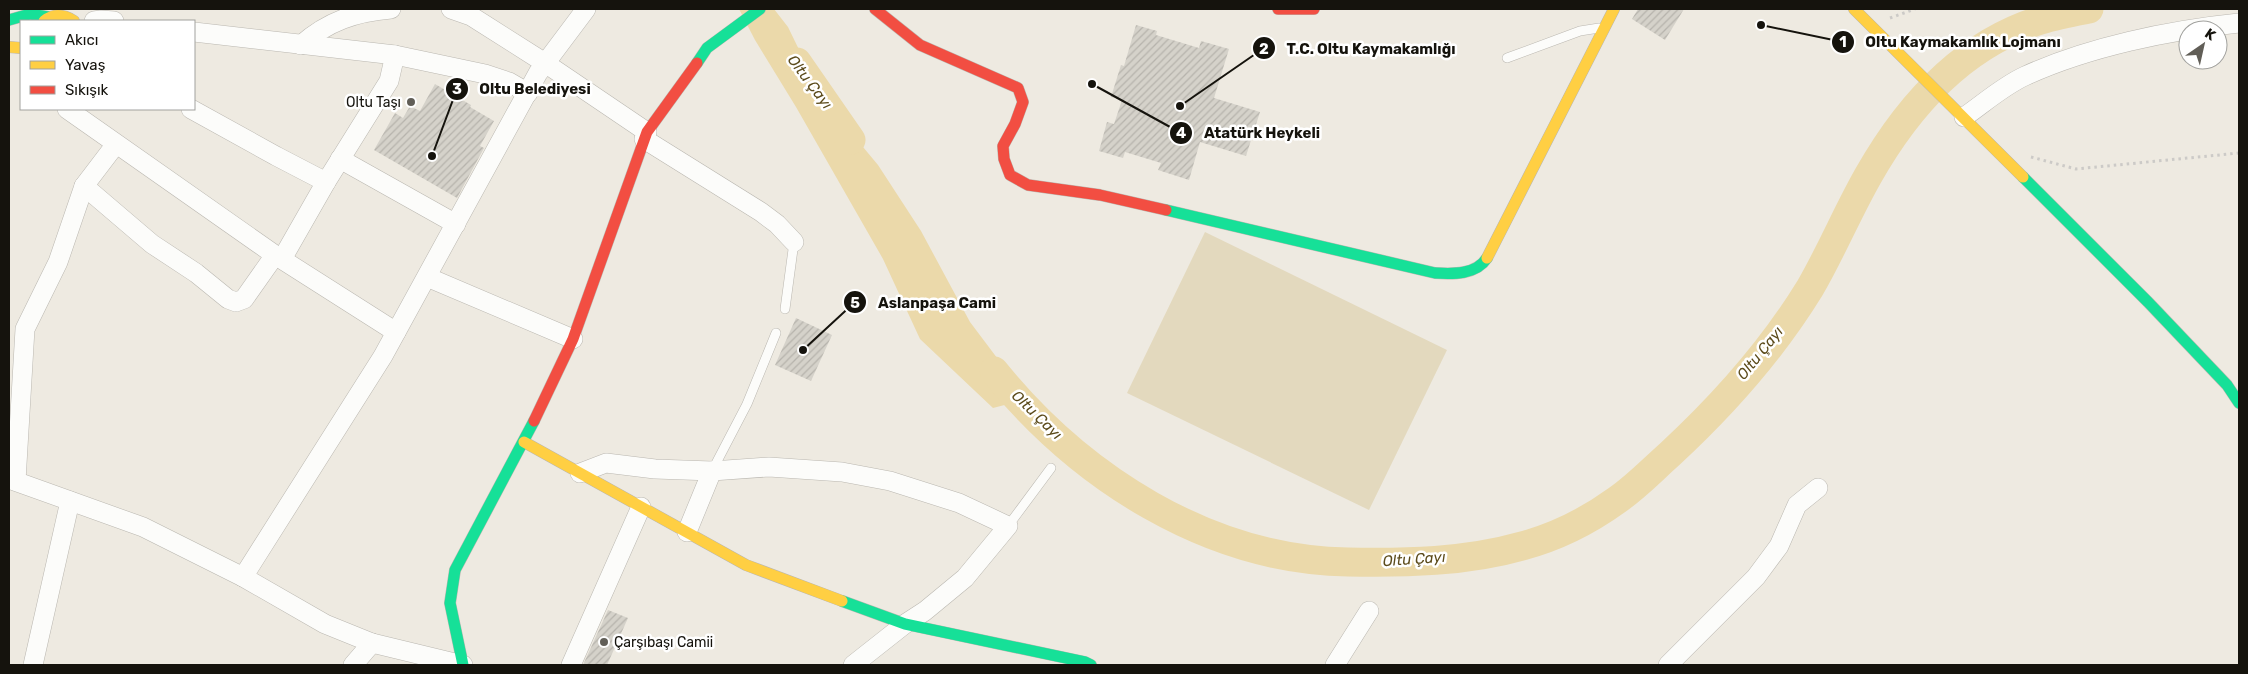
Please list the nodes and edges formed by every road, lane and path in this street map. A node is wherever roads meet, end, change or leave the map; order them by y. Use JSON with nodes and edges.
{"nodes":[{"id":1,"x":391,"y":9,"type":"edge"},
{"id":2,"x":451,"y":9,"type":"edge"},
{"id":3,"x":586,"y":9,"type":"edge"},
{"id":4,"x":760,"y":9,"type":"edge"},
{"id":5,"x":875,"y":9,"type":"edge"},
{"id":6,"x":1278,"y":9,"type":"edge"},
{"id":7,"x":1314,"y":9,"type":"edge"},
{"id":8,"x":1614,"y":9,"type":"edge"},
{"id":9,"x":1854,"y":9,"type":"edge"},
{"id":10,"x":352,"y":12,"type":"edge"},
{"id":11,"x":728,"y":15,"type":"dead end"},
{"id":12,"x":70,"y":16,"type":"edge"},
{"id":13,"x":46,"y":19,"type":"edge"},
{"id":14,"x":9,"y":20,"type":"edge"},
{"id":15,"x":2239,"y":23,"type":"edge"},
{"id":16,"x":737,"y":26,"type":"junction"},
{"id":17,"x":1605,"y":27,"type":"junction"},
{"id":18,"x":195,"y":32,"type":"edge"},
{"id":19,"x":301,"y":44,"type":"junction"},
{"id":20,"x":394,"y":55,"type":"junction"},
{"id":21,"x":1507,"y":58,"type":"dead end"},
{"id":22,"x":545,"y":63,"type":"junction"},
{"id":23,"x":528,"y":93,"type":"junction"},
{"id":24,"x":68,"y":110,"type":"edge"},
{"id":25,"x":193,"y":110,"type":"edge"},
{"id":26,"x":1964,"y":117,"type":"junction"},
{"id":27,"x":645,"y":135,"type":"junction"},
{"id":28,"x":116,"y":144,"type":"junction"},
{"id":29,"x":2239,"y":153,"type":"edge"},
{"id":30,"x":2028,"y":156,"type":"dead end"},
{"id":31,"x":340,"y":159,"type":"junction"},
{"id":32,"x":326,"y":182,"type":"junction"},
{"id":33,"x":84,"y":186,"type":"junction"},
{"id":34,"x":456,"y":224,"type":"junction"},
{"id":35,"x":794,"y":242,"type":"joint"},
{"id":36,"x":279,"y":257,"type":"junction"},
{"id":37,"x":426,"y":277,"type":"junction"},
{"id":38,"x":785,"y":309,"type":"dead end"},
{"id":39,"x":396,"y":332,"type":"junction"},
{"id":40,"x":776,"y":333,"type":"dead end"},
{"id":41,"x":573,"y":339,"type":"junction"},
{"id":42,"x":2239,"y":402,"type":"edge"},
{"id":43,"x":524,"y":442,"type":"junction"},
{"id":44,"x":1051,"y":468,"type":"dead end"},
{"id":45,"x":712,"y":471,"type":"junction"},
{"id":46,"x":580,"y":473,"type":"junction"},
{"id":47,"x":12,"y":480,"type":"edge"},
{"id":48,"x":1818,"y":488,"type":"dead end"},
{"id":49,"x":70,"y":501,"type":"junction"},
{"id":50,"x":641,"y":507,"type":"junction"},
{"id":51,"x":1008,"y":526,"type":"junction"},
{"id":52,"x":688,"y":532,"type":"junction"},
{"id":53,"x":243,"y":577,"type":"junction"},
{"id":54,"x":1369,"y":611,"type":"dead end"},
{"id":55,"x":905,"y":624,"type":"junction"},
{"id":56,"x":372,"y":643,"type":"junction"},
{"id":57,"x":33,"y":665,"type":"edge"},
{"id":58,"x":354,"y":665,"type":"edge"},
{"id":59,"x":463,"y":665,"type":"edge"},
{"id":60,"x":571,"y":665,"type":"edge"},
{"id":61,"x":853,"y":665,"type":"edge"},
{"id":62,"x":1091,"y":665,"type":"edge"},
{"id":63,"x":1335,"y":665,"type":"edge"},
{"id":64,"x":1668,"y":665,"type":"edge"}],
"edges":[{"from":1,"to":10,"type":"street"},
{"from":2,"to":22,"type":"street"},
{"from":3,"to":22,"type":"street"},
{"from":4,"to":16,"type":"street"},
{"from":5,"to":17,"type":"street"},
{"from":6,"to":7,"type":"street"},
{"from":8,"to":17,"type":"street"},
{"from":9,"to":26,"type":"street"},
{"from":10,"to":19,"type":"street"},
{"from":11,"to":16,"type":"street"},
{"from":12,"to":13,"type":"street"},
{"from":13,"to":14,"type":"street"},
{"from":15,"to":26,"type":"street"},
{"from":16,"to":27,"type":"street"},
{"from":17,"to":21,"type":"lane"},
{"from":18,"to":19,"type":"street"},
{"from":19,"to":20,"type":"street"},
{"from":20,"to":23,"type":"street"},
{"from":20,"to":31,"type":"street"},
{"from":22,"to":23,"type":"street"},
{"from":22,"to":27,"type":"street"},
{"from":23,"to":34,"type":"street"},
{"from":24,"to":28,"type":"street"},
{"from":25,"to":32,"type":"street"},
{"from":26,"to":42,"type":"street"},
{"from":27,"to":35,"type":"street"},
{"from":27,"to":41,"type":"street"},
{"from":28,"to":33,"type":"street"},
{"from":28,"to":36,"type":"street"},
{"from":29,"to":30,"type":"path"},
{"from":31,"to":32,"type":"street"},
{"from":31,"to":34,"type":"street"},
{"from":32,"to":36,"type":"street"},
{"from":33,"to":36,"type":"street"},
{"from":33,"to":47,"type":"street"},
{"from":34,"to":37,"type":"street"},
{"from":35,"to":38,"type":"lane"},
{"from":36,"to":39,"type":"street"},
{"from":37,"to":39,"type":"street"},
{"from":37,"to":41,"type":"street"},
{"from":39,"to":53,"type":"street"},
{"from":40,"to":45,"type":"lane"},
{"from":41,"to":43,"type":"street"},
{"from":43,"to":46,"type":"street"},
{"from":43,"to":59,"type":"street"},
{"from":44,"to":51,"type":"lane"},
{"from":45,"to":46,"type":"street"},
{"from":45,"to":51,"type":"street"},
{"from":45,"to":52,"type":"street"},
{"from":46,"to":50,"type":"street"},
{"from":47,"to":49,"type":"street"},
{"from":48,"to":64,"type":"street"},
{"from":49,"to":53,"type":"street"},
{"from":49,"to":57,"type":"street"},
{"from":50,"to":52,"type":"street"},
{"from":50,"to":60,"type":"street"},
{"from":51,"to":55,"type":"street"},
{"from":52,"to":55,"type":"street"},
{"from":53,"to":56,"type":"street"},
{"from":54,"to":63,"type":"street"},
{"from":55,"to":61,"type":"street"},
{"from":55,"to":62,"type":"street"},
{"from":56,"to":58,"type":"street"},
{"from":56,"to":59,"type":"street"}]}
